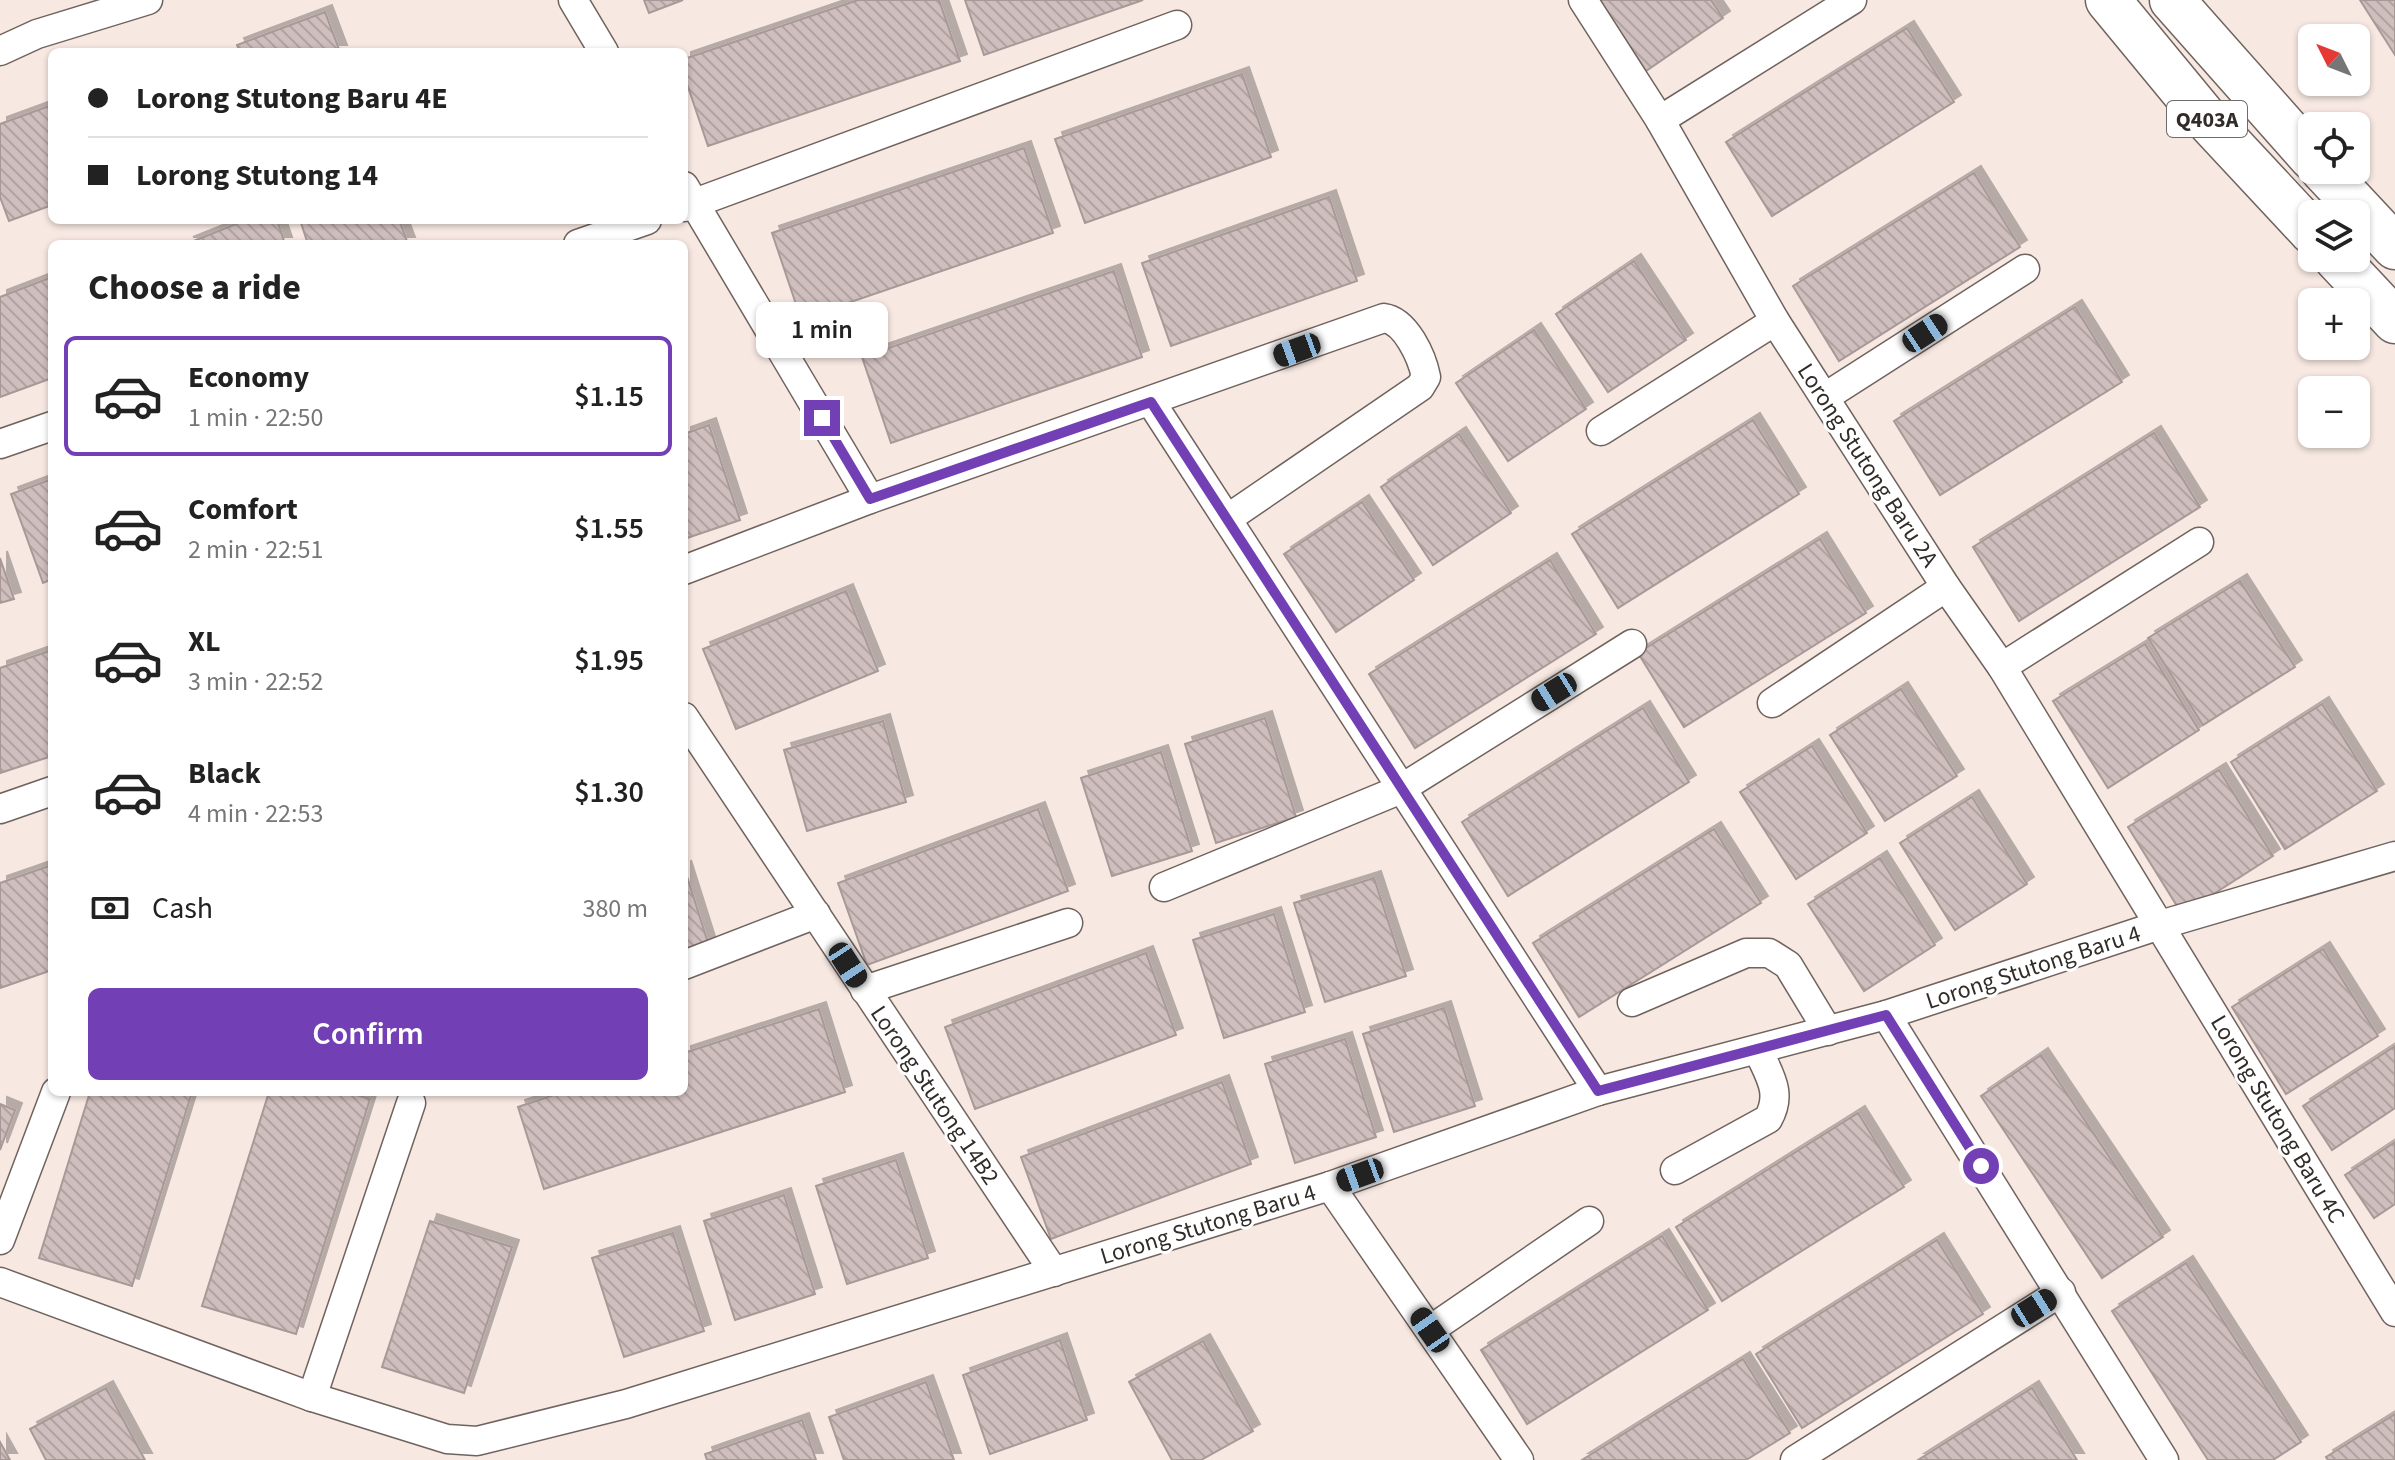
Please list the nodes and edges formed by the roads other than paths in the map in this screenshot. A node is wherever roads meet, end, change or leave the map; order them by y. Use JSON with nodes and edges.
{"nodes":[{"id":1,"x":148,"y":0,"type":"edge"},
{"id":2,"x":573,"y":0,"type":"edge"},
{"id":3,"x":1583,"y":0,"type":"edge"},
{"id":4,"x":1852,"y":0,"type":"edge"},
{"id":5,"x":2108,"y":0,"type":"edge"},
{"id":6,"x":2172,"y":0,"type":"edge"},
{"id":7,"x":1177,"y":25,"type":"dead end"},
{"id":8,"x":602,"y":48,"type":"edge"},
{"id":9,"x":0,"y":51,"type":"edge"},
{"id":10,"x":1660,"y":120,"type":"junction"},
{"id":11,"x":2298,"y":142,"type":"edge"},
{"id":12,"x":2336,"y":184,"type":"edge"},
{"id":13,"x":688,"y":199,"type":"edge"},
{"id":14,"x":688,"y":201,"type":"edge"},
{"id":15,"x":2298,"y":217,"type":"edge"},
{"id":16,"x":636,"y":224,"type":"edge"},
{"id":17,"x":590,"y":240,"type":"edge"},
{"id":18,"x":2395,"y":247,"type":"edge"},
{"id":19,"x":2025,"y":269,"type":"dead end"},
{"id":20,"x":2349,"y":272,"type":"edge"},
{"id":21,"x":1775,"y":321,"type":"junction"},
{"id":22,"x":2395,"y":321,"type":"edge"},
{"id":23,"x":1825,"y":397,"type":"junction"},
{"id":24,"x":1151,"y":402,"type":"junction"},
{"id":25,"x":48,"y":427,"type":"edge"},
{"id":26,"x":1601,"y":431,"type":"dead end"},
{"id":27,"x":0,"y":444,"type":"edge"},
{"id":28,"x":870,"y":499,"type":"junction"},
{"id":29,"x":1227,"y":519,"type":"junction"},
{"id":30,"x":2199,"y":542,"type":"dead end"},
{"id":31,"x":688,"y":568,"type":"edge"},
{"id":32,"x":1946,"y":587,"type":"junction"},
{"id":33,"x":1632,"y":644,"type":"dead end"},
{"id":34,"x":2002,"y":667,"type":"junction"},
{"id":35,"x":1772,"y":703,"type":"dead end"},
{"id":36,"x":688,"y":723,"type":"edge"},
{"id":37,"x":1399,"y":790,"type":"junction"},
{"id":38,"x":48,"y":792,"type":"edge"},
{"id":39,"x":0,"y":809,"type":"edge"},
{"id":40,"x":2395,"y":856,"type":"edge"},
{"id":41,"x":1164,"y":887,"type":"dead end"},
{"id":42,"x":816,"y":914,"type":"junction"},
{"id":43,"x":1068,"y":923,"type":"dead end"},
{"id":44,"x":2160,"y":925,"type":"junction"},
{"id":45,"x":688,"y":963,"type":"edge"},
{"id":46,"x":865,"y":990,"type":"junction"},
{"id":47,"x":1632,"y":1002,"type":"dead end"},
{"id":48,"x":1886,"y":1015,"type":"junction"},
{"id":49,"x":1828,"y":1031,"type":"junction"},
{"id":50,"x":1758,"y":1050,"type":"junction"},
{"id":51,"x":1598,"y":1091,"type":"junction"},
{"id":52,"x":54,"y":1096,"type":"edge"},
{"id":53,"x":411,"y":1103,"type":"dead end"},
{"id":54,"x":1675,"y":1170,"type":"dead end"},
{"id":55,"x":1330,"y":1186,"type":"junction"},
{"id":56,"x":1589,"y":1221,"type":"dead end"},
{"id":57,"x":0,"y":1240,"type":"edge"},
{"id":58,"x":1054,"y":1272,"type":"junction"},
{"id":59,"x":0,"y":1282,"type":"edge"},
{"id":60,"x":2061,"y":1292,"type":"junction"},
{"id":61,"x":2395,"y":1312,"type":"edge"},
{"id":62,"x":1430,"y":1330,"type":"junction"},
{"id":63,"x":312,"y":1397,"type":"junction"},
{"id":64,"x":484,"y":1450,"type":"edge"},
{"id":65,"x":1519,"y":1460,"type":"edge"},
{"id":66,"x":1795,"y":1460,"type":"edge"},
{"id":67,"x":2164,"y":1460,"type":"edge"}],
"edges":[{"from":1,"to":9,"type":"street"},
{"from":2,"to":8,"type":"street"},
{"from":3,"to":10,"type":"street","name":"Lorong Stutong Baru 2A"},
{"from":4,"to":10,"type":"street"},
{"from":5,"to":15,"type":"main road","number":"Q403A"},
{"from":6,"to":11,"type":"main road"},
{"from":7,"to":13,"type":"street"},
{"from":10,"to":21,"type":"street","name":"Lorong Stutong Baru 2A"},
{"from":12,"to":18,"type":"main road"},
{"from":14,"to":28,"type":"street"},
{"from":16,"to":17,"type":"street"},
{"from":19,"to":23,"type":"street"},
{"from":20,"to":22,"type":"main road"},
{"from":21,"to":23,"type":"street","name":"Lorong Stutong Baru 2A"},
{"from":21,"to":26,"type":"street"},
{"from":23,"to":32,"type":"street","name":"Lorong Stutong Baru 2A"},
{"from":24,"to":28,"type":"street"},
{"from":24,"to":29,"type":"street"},
{"from":24,"to":29,"type":"street"},
{"from":25,"to":27,"type":"street"},
{"from":28,"to":31,"type":"street"},
{"from":29,"to":37,"type":"street"},
{"from":30,"to":34,"type":"street"},
{"from":32,"to":34,"type":"street","name":"Lorong Stutong Baru 2A"},
{"from":32,"to":35,"type":"street"},
{"from":33,"to":37,"type":"street"},
{"from":34,"to":44,"type":"street","name":"Lorong Stutong Baru 2A"},
{"from":36,"to":42,"type":"street","name":"Lorong Stutong 14B2"},
{"from":37,"to":41,"type":"street"},
{"from":37,"to":51,"type":"street"},
{"from":38,"to":39,"type":"street"},
{"from":40,"to":44,"type":"street","name":"Lorong Stutong Baru 4"},
{"from":42,"to":45,"type":"street"},
{"from":42,"to":46,"type":"street","name":"Lorong Stutong 14B2"},
{"from":43,"to":46,"type":"street"},
{"from":44,"to":48,"type":"street","name":"Lorong Stutong Baru 4"},
{"from":44,"to":61,"type":"street","name":"Lorong Stutong Baru 4C"},
{"from":46,"to":58,"type":"street","name":"Lorong Stutong 14B2"},
{"from":47,"to":49,"type":"street"},
{"from":48,"to":49,"type":"street","name":"Lorong Stutong Baru 4"},
{"from":48,"to":60,"type":"street"},
{"from":49,"to":50,"type":"street","name":"Lorong Stutong Baru 4"},
{"from":50,"to":51,"type":"street","name":"Lorong Stutong Baru 4"},
{"from":50,"to":54,"type":"street"},
{"from":51,"to":55,"type":"street","name":"Lorong Stutong Baru 4"},
{"from":52,"to":57,"type":"street"},
{"from":53,"to":63,"type":"street"},
{"from":55,"to":58,"type":"street","name":"Lorong Stutong Baru 4"},
{"from":55,"to":62,"type":"street"},
{"from":56,"to":62,"type":"street"},
{"from":58,"to":64,"type":"street","name":"Lorong Stutong Baru 4"},
{"from":59,"to":63,"type":"street"},
{"from":60,"to":66,"type":"street"},
{"from":60,"to":67,"type":"street"},
{"from":62,"to":65,"type":"street"},
{"from":63,"to":64,"type":"street"}]}
